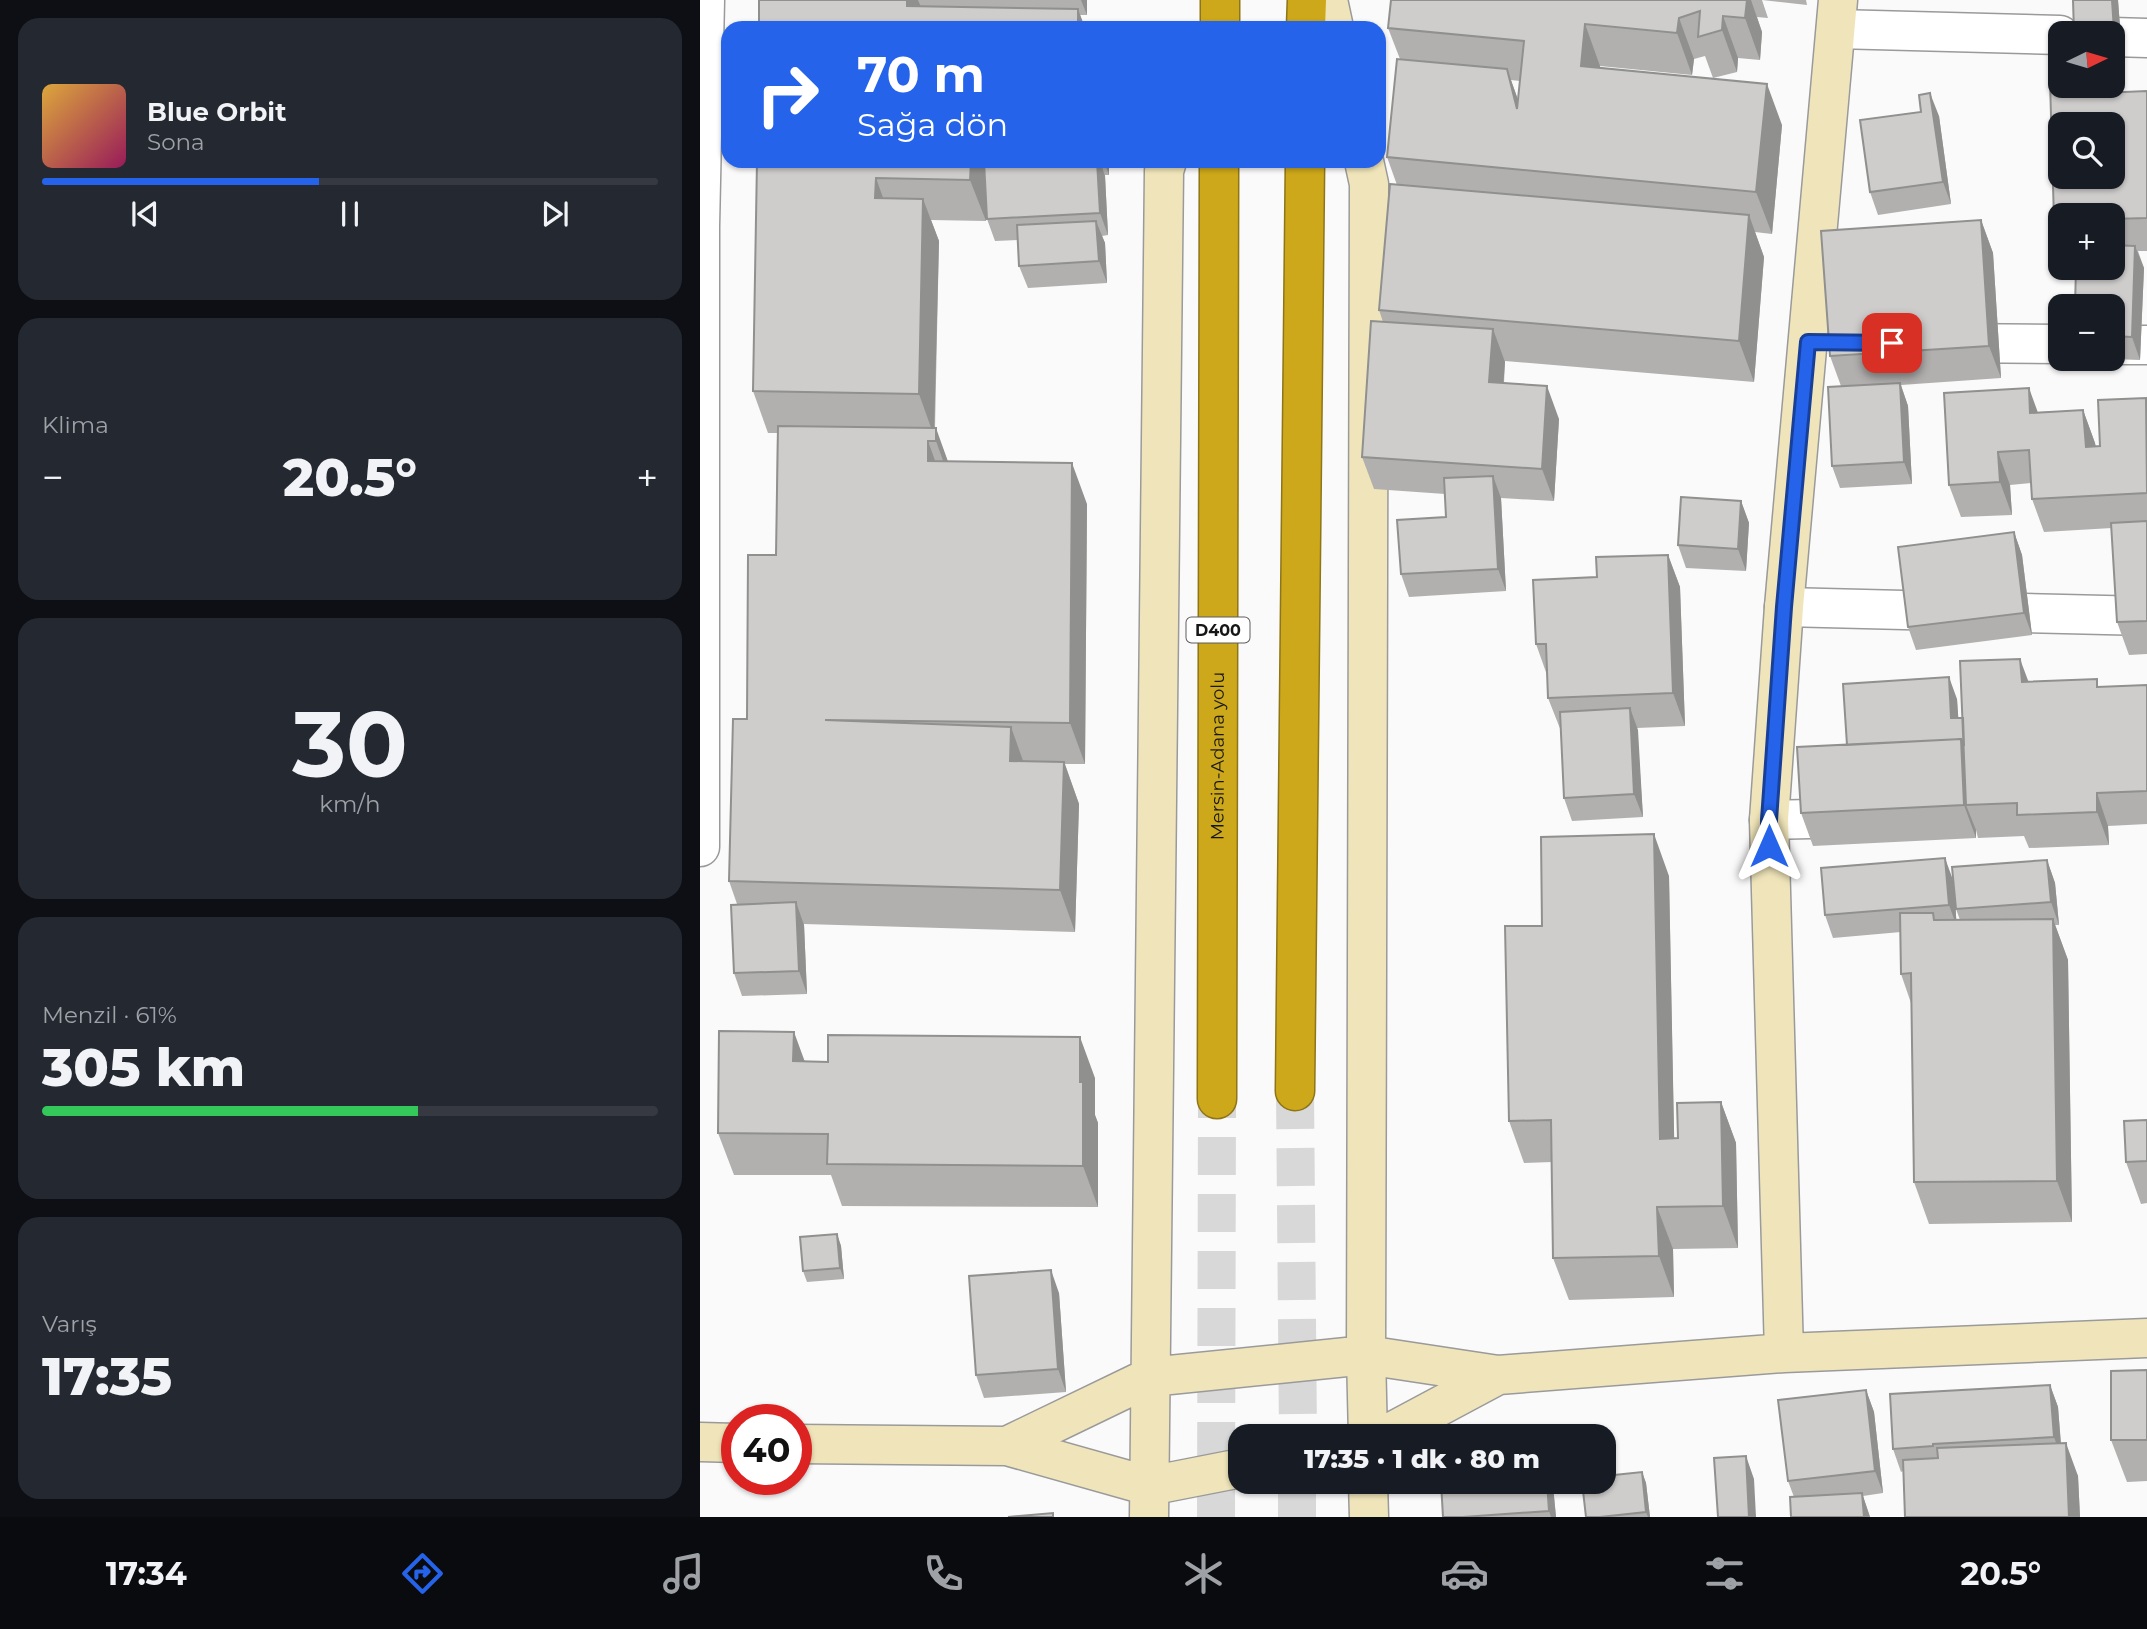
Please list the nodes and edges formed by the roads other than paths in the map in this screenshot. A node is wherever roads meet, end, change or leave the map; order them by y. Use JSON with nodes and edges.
{"nodes":[{"id":1,"x":705,"y":0,"type":"edge"},
{"id":2,"x":1207,"y":0,"type":"edge"},
{"id":3,"x":1220,"y":0,"type":"edge"},
{"id":4,"x":1307,"y":0,"type":"edge"},
{"id":5,"x":1328,"y":0,"type":"edge"},
{"id":6,"x":1837,"y":15,"type":"edge"},
{"id":7,"x":1202,"y":21,"type":"edge"},
{"id":8,"x":1220,"y":21,"type":"edge"},
{"id":9,"x":1306,"y":21,"type":"edge"},
{"id":10,"x":1332,"y":21,"type":"edge"},
{"id":11,"x":2048,"y":34,"type":"edge"},
{"id":12,"x":2125,"y":37,"type":"edge"},
{"id":13,"x":2147,"y":38,"type":"edge"},
{"id":14,"x":1165,"y":168,"type":"edge"},
{"id":15,"x":1219,"y":168,"type":"edge"},
{"id":16,"x":1305,"y":168,"type":"edge"},
{"id":17,"x":1366,"y":168,"type":"edge"},
{"id":18,"x":1906,"y":343,"type":"edge"},
{"id":19,"x":2048,"y":344,"type":"edge"},
{"id":20,"x":2125,"y":345,"type":"edge"},
{"id":21,"x":2147,"y":345,"type":"edge"},
{"id":22,"x":1784,"y":607,"type":"junction"},
{"id":23,"x":2147,"y":616,"type":"edge"},
{"id":24,"x":701,"y":689,"type":"edge"},
{"id":25,"x":1890,"y":817,"type":"edge"},
{"id":26,"x":1769,"y":820,"type":"junction"},
{"id":27,"x":700,"y":847,"type":"edge"},
{"id":28,"x":1295,"y":1091,"type":"tunnel mouth"},
{"id":29,"x":1217,"y":1099,"type":"tunnel mouth"},
{"id":30,"x":2147,"y":1338,"type":"edge"},
{"id":31,"x":1784,"y":1353,"type":"junction"},
{"id":32,"x":1366,"y":1355,"type":"junction"},
{"id":33,"x":1498,"y":1375,"type":"junction"},
{"id":34,"x":1150,"y":1377,"type":"junction"},
{"id":35,"x":1368,"y":1424,"type":"edge"},
{"id":36,"x":1406,"y":1424,"type":"edge"},
{"id":37,"x":700,"y":1442,"type":"edge"},
{"id":38,"x":721,"y":1443,"type":"edge"},
{"id":39,"x":812,"y":1444,"type":"edge"},
{"id":40,"x":1007,"y":1446,"type":"junction"},
{"id":41,"x":1228,"y":1473,"type":"edge"},
{"id":42,"x":1368,"y":1494,"type":"edge"},
{"id":43,"x":1149,"y":1501,"type":"edge"},
{"id":44,"x":1368,"y":1517,"type":"edge"}],
"edges":[{"from":1,"to":24,"type":"street"},
{"from":2,"to":7,"type":"main road"},
{"from":3,"to":8,"type":"highway"},
{"from":4,"to":9,"type":"highway"},
{"from":5,"to":10,"type":"main road"},
{"from":6,"to":11,"type":"street"},
{"from":6,"to":22,"type":"main road"},
{"from":12,"to":13,"type":"street"},
{"from":14,"to":34,"type":"main road"},
{"from":15,"to":29,"type":"highway","name":"Mersin-Adana yolu","number":"D400"},
{"from":16,"to":28,"type":"highway"},
{"from":17,"to":32,"type":"main road"},
{"from":18,"to":19,"type":"street"},
{"from":20,"to":21,"type":"street"},
{"from":22,"to":23,"type":"street"},
{"from":22,"to":26,"type":"main road"},
{"from":24,"to":27,"type":"street"},
{"from":25,"to":26,"type":"street"},
{"from":26,"to":31,"type":"main road"},
{"from":30,"to":31,"type":"main road"},
{"from":31,"to":33,"type":"main road"},
{"from":32,"to":33,"type":"main road"},
{"from":32,"to":34,"type":"main road"},
{"from":32,"to":35,"type":"main road"},
{"from":33,"to":36,"type":"main road"},
{"from":34,"to":40,"type":"main road"},
{"from":34,"to":43,"type":"main road"},
{"from":37,"to":38,"type":"main road"},
{"from":39,"to":40,"type":"main road"},
{"from":40,"to":43,"type":"main road"},
{"from":41,"to":43,"type":"main road"},
{"from":42,"to":44,"type":"main road"}]}
